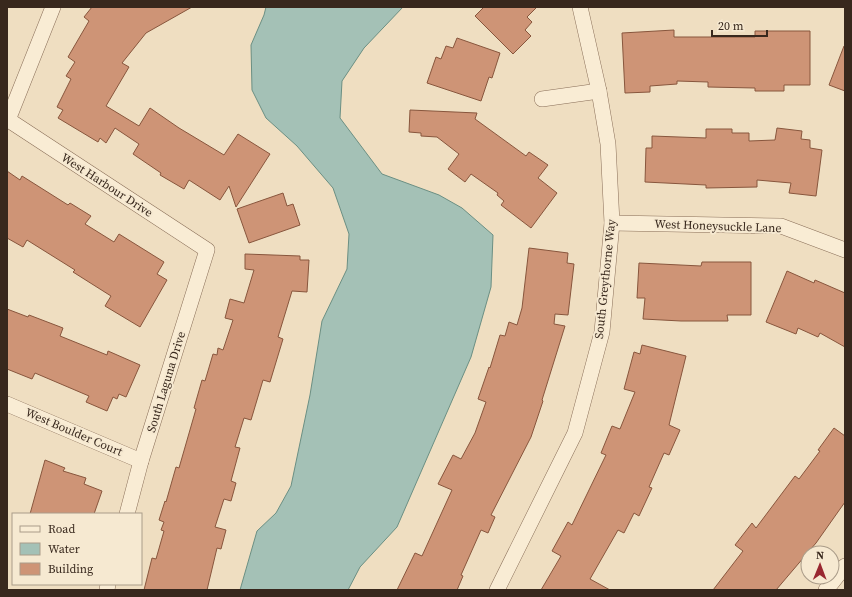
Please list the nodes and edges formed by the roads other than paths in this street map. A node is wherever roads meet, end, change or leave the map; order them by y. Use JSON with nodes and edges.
{"nodes":[{"id":1,"x":53,"y":7,"type":"edge"},
{"id":2,"x":580,"y":7,"type":"edge"},
{"id":3,"x":599,"y":91,"type":"junction"},
{"id":4,"x":542,"y":99,"type":"dead end"},
{"id":5,"x":7,"y":120,"type":"edge"},
{"id":6,"x":612,"y":223,"type":"junction"},
{"id":7,"x":207,"y":250,"type":"joint"},
{"id":8,"x":845,"y":250,"type":"edge"},
{"id":9,"x":7,"y":404,"type":"edge"},
{"id":10,"x":141,"y":461,"type":"junction"},
{"id":11,"x":127,"y":513,"type":"edge"},
{"id":12,"x":845,"y":566,"type":"edge"},
{"id":13,"x":497,"y":590,"type":"edge"},
{"id":14,"x":826,"y":590,"type":"edge"}],
"edges":[{"from":1,"to":5,"type":"street"},
{"from":2,"to":3,"type":"street","name":"South Greythorne Way"},
{"from":3,"to":4,"type":"street"},
{"from":3,"to":6,"type":"street","name":"South Greythorne Way"},
{"from":5,"to":7,"type":"street","name":"West Harbour Drive"},
{"from":6,"to":8,"type":"street","name":"West Honeysuckle Lane"},
{"from":6,"to":13,"type":"street","name":"South Greythorne Way"},
{"from":7,"to":10,"type":"street","name":"South Laguna Drive"},
{"from":9,"to":10,"type":"street","name":"West Boulder Court"},
{"from":10,"to":11,"type":"street","name":"South Laguna Drive"},
{"from":12,"to":14,"type":"street"}]}
